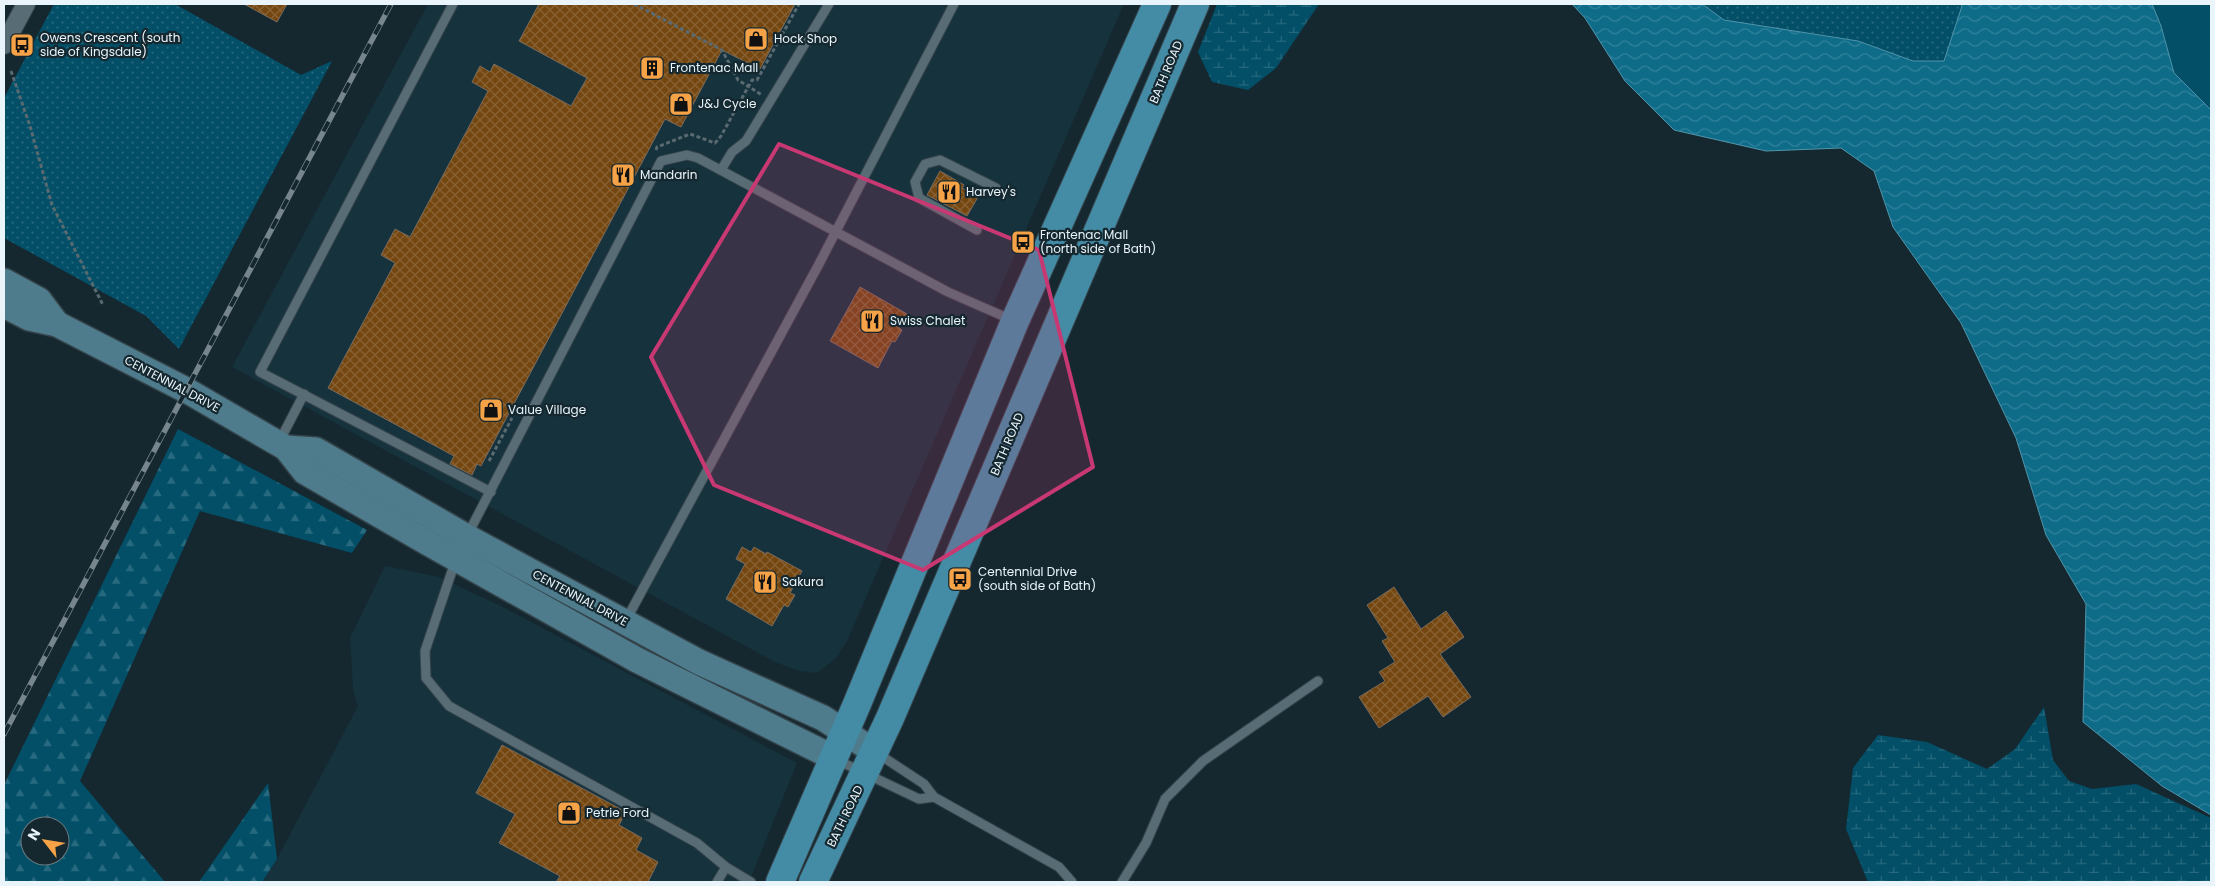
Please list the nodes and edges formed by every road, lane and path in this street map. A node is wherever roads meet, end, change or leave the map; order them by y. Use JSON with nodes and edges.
{"nodes":[{"id":1,"x":26,"y":4,"type":"edge"},
{"id":2,"x":453,"y":4,"type":"edge"},
{"id":3,"x":634,"y":4,"type":"edge"},
{"id":4,"x":829,"y":4,"type":"edge"},
{"id":5,"x":953,"y":4,"type":"edge"},
{"id":6,"x":1157,"y":4,"type":"edge"},
{"id":7,"x":1195,"y":4,"type":"edge"},
{"id":8,"x":4,"y":45,"type":"edge"},
{"id":9,"x":11,"y":71,"type":"dead end"},
{"id":10,"x":771,"y":101,"type":"junction"},
{"id":11,"x":721,"y":170,"type":"junction"},
{"id":12,"x":996,"y":188,"type":"dead end"},
{"id":13,"x":977,"y":230,"type":"dead end"},
{"id":14,"x":836,"y":231,"type":"junction"},
{"id":15,"x":4,"y":281,"type":"edge"},
{"id":16,"x":4,"y":305,"type":"edge"},
{"id":17,"x":103,"y":305,"type":"dead end"},
{"id":18,"x":1015,"y":321,"type":"junction"},
{"id":19,"x":57,"y":324,"type":"junction"},
{"id":20,"x":304,"y":394,"type":"junction"},
{"id":21,"x":281,"y":446,"type":"junction"},
{"id":22,"x":491,"y":492,"type":"junction"},
{"id":23,"x":462,"y":547,"type":"junction"},
{"id":24,"x":625,"y":622,"type":"junction"},
{"id":25,"x":1318,"y":681,"type":"dead end"},
{"id":26,"x":845,"y":731,"type":"junction"},
{"id":27,"x":834,"y":758,"type":"junction"},
{"id":28,"x":870,"y":763,"type":"junction"},
{"id":29,"x":934,"y":797,"type":"junction"},
{"id":30,"x":726,"y":867,"type":"junction"},
{"id":31,"x":717,"y":882,"type":"edge"},
{"id":32,"x":751,"y":882,"type":"edge"},
{"id":33,"x":780,"y":882,"type":"edge"},
{"id":34,"x":813,"y":882,"type":"edge"},
{"id":35,"x":1072,"y":882,"type":"edge"},
{"id":36,"x":1122,"y":882,"type":"edge"}],
"edges":[{"from":1,"to":8,"type":"street"},
{"from":2,"to":20,"type":"lane"},
{"from":3,"to":10,"type":"path"},
{"from":4,"to":10,"type":"lane"},
{"from":5,"to":14,"type":"lane"},
{"from":6,"to":18,"type":"main road"},
{"from":7,"to":28,"type":"main road","name":"BATH ROAD"},
{"from":9,"to":17,"type":"path"},
{"from":10,"to":11,"type":"lane"},
{"from":11,"to":14,"type":"lane"},
{"from":11,"to":22,"type":"lane"},
{"from":12,"to":13,"type":"lane"},
{"from":14,"to":18,"type":"lane"},
{"from":14,"to":24,"type":"lane"},
{"from":15,"to":19,"type":"main road","name":"CENTENNIAL DRIVE"},
{"from":16,"to":19,"type":"main road","name":"CENTENNIAL DRIVE"},
{"from":18,"to":26,"type":"main road"},
{"from":19,"to":21,"type":"main road","name":"CENTENNIAL DRIVE"},
{"from":20,"to":21,"type":"lane"},
{"from":20,"to":22,"type":"lane"},
{"from":21,"to":23,"type":"main road","name":"CENTENNIAL DRIVE"},
{"from":22,"to":23,"type":"lane"},
{"from":23,"to":24,"type":"main road","name":"CENTENNIAL DRIVE"},
{"from":23,"to":27,"type":"main road","name":"CENTENNIAL DRIVE"},
{"from":23,"to":30,"type":"lane"},
{"from":24,"to":26,"type":"main road","name":"CENTENNIAL DRIVE"},
{"from":25,"to":36,"type":"lane"},
{"from":26,"to":27,"type":"main road"},
{"from":26,"to":28,"type":"main road","name":"CENTENNIAL DRIVE"},
{"from":27,"to":28,"type":"lane"},
{"from":27,"to":33,"type":"main road"},
{"from":28,"to":29,"type":"lane"},
{"from":28,"to":29,"type":"lane"},
{"from":28,"to":34,"type":"main road","name":"BATH ROAD"},
{"from":29,"to":35,"type":"lane"},
{"from":30,"to":31,"type":"lane"},
{"from":30,"to":32,"type":"lane"}]}
